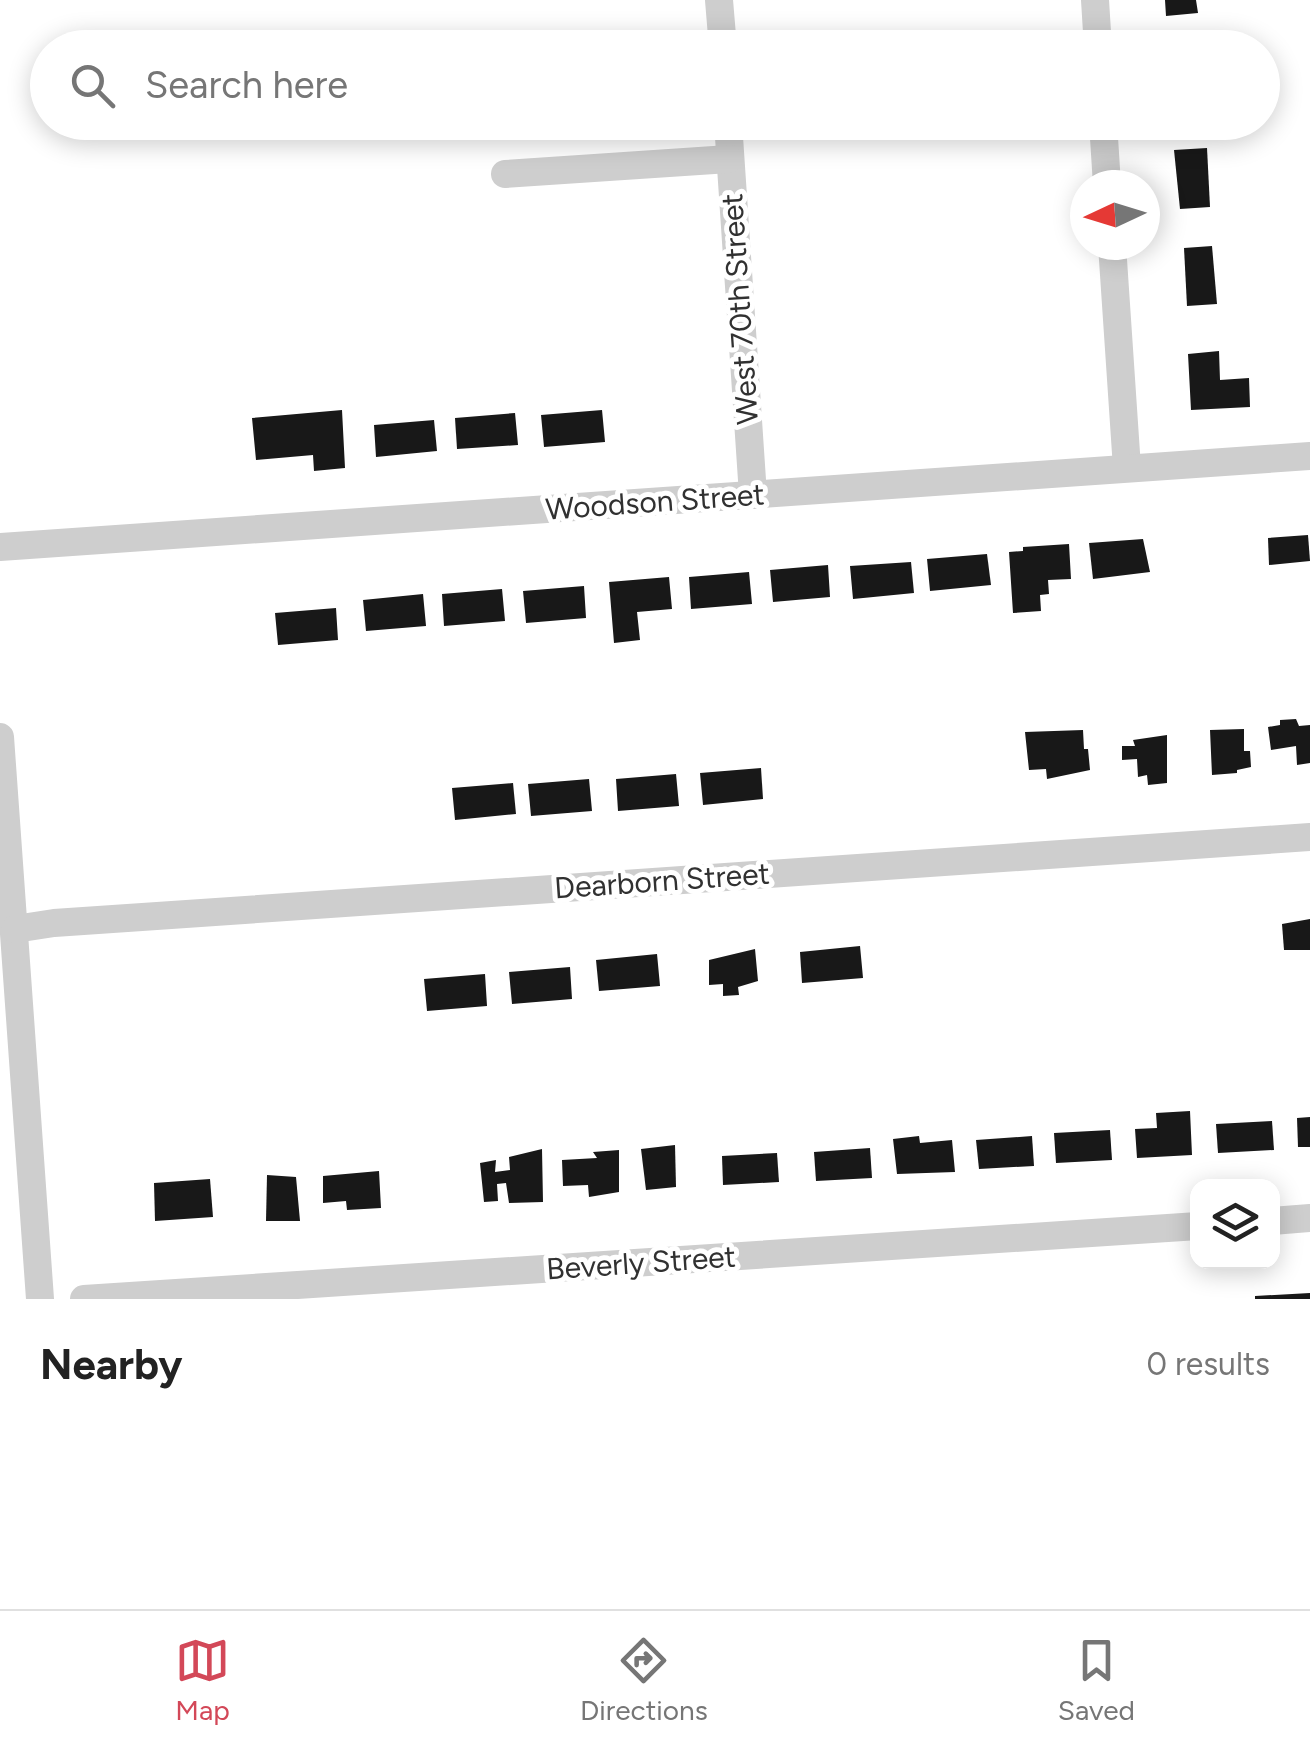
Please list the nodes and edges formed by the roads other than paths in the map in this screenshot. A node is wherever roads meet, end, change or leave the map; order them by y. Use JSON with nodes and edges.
{"nodes":[{"id":1,"x":719,"y":0,"type":"edge"},
{"id":2,"x":1095,"y":0,"type":"edge"},
{"id":3,"x":722,"y":30,"type":"edge"},
{"id":4,"x":1097,"y":30,"type":"edge"},
{"id":5,"x":728,"y":140,"type":"edge"},
{"id":6,"x":1104,"y":140,"type":"edge"},
{"id":7,"x":729,"y":160,"type":"junction"},
{"id":8,"x":1107,"y":170,"type":"edge"},
{"id":9,"x":506,"y":174,"type":"dead end"},
{"id":10,"x":1113,"y":260,"type":"edge"},
{"id":11,"x":1310,"y":456,"type":"edge"},
{"id":12,"x":1127,"y":468,"type":"junction"},
{"id":13,"x":753,"y":496,"type":"junction"},
{"id":14,"x":0,"y":547,"type":"edge"},
{"id":15,"x":0,"y":737,"type":"edge"},
{"id":16,"x":1310,"y":837,"type":"edge"},
{"id":17,"x":15,"y":928,"type":"junction"},
{"id":18,"x":1310,"y":1218,"type":"edge"},
{"id":19,"x":1280,"y":1220,"type":"edge"},
{"id":20,"x":1190,"y":1227,"type":"edge"},
{"id":21,"x":40,"y":1299,"type":"edge"},
{"id":22,"x":84,"y":1299,"type":"edge"}],
"edges":[{"from":1,"to":3,"type":"street"},
{"from":2,"to":4,"type":"street"},
{"from":5,"to":7,"type":"street","name":"West 70th Street"},
{"from":6,"to":8,"type":"street"},
{"from":7,"to":9,"type":"street"},
{"from":7,"to":13,"type":"street","name":"West 70th Street"},
{"from":10,"to":12,"type":"street"},
{"from":11,"to":12,"type":"street","name":"Woodson Street"},
{"from":12,"to":13,"type":"street","name":"Woodson Street"},
{"from":13,"to":14,"type":"street","name":"Woodson Street"},
{"from":15,"to":17,"type":"street"},
{"from":16,"to":17,"type":"street","name":"Dearborn Street"},
{"from":17,"to":21,"type":"street"},
{"from":18,"to":19,"type":"street"},
{"from":20,"to":22,"type":"street","name":"Beverly Street"}]}
